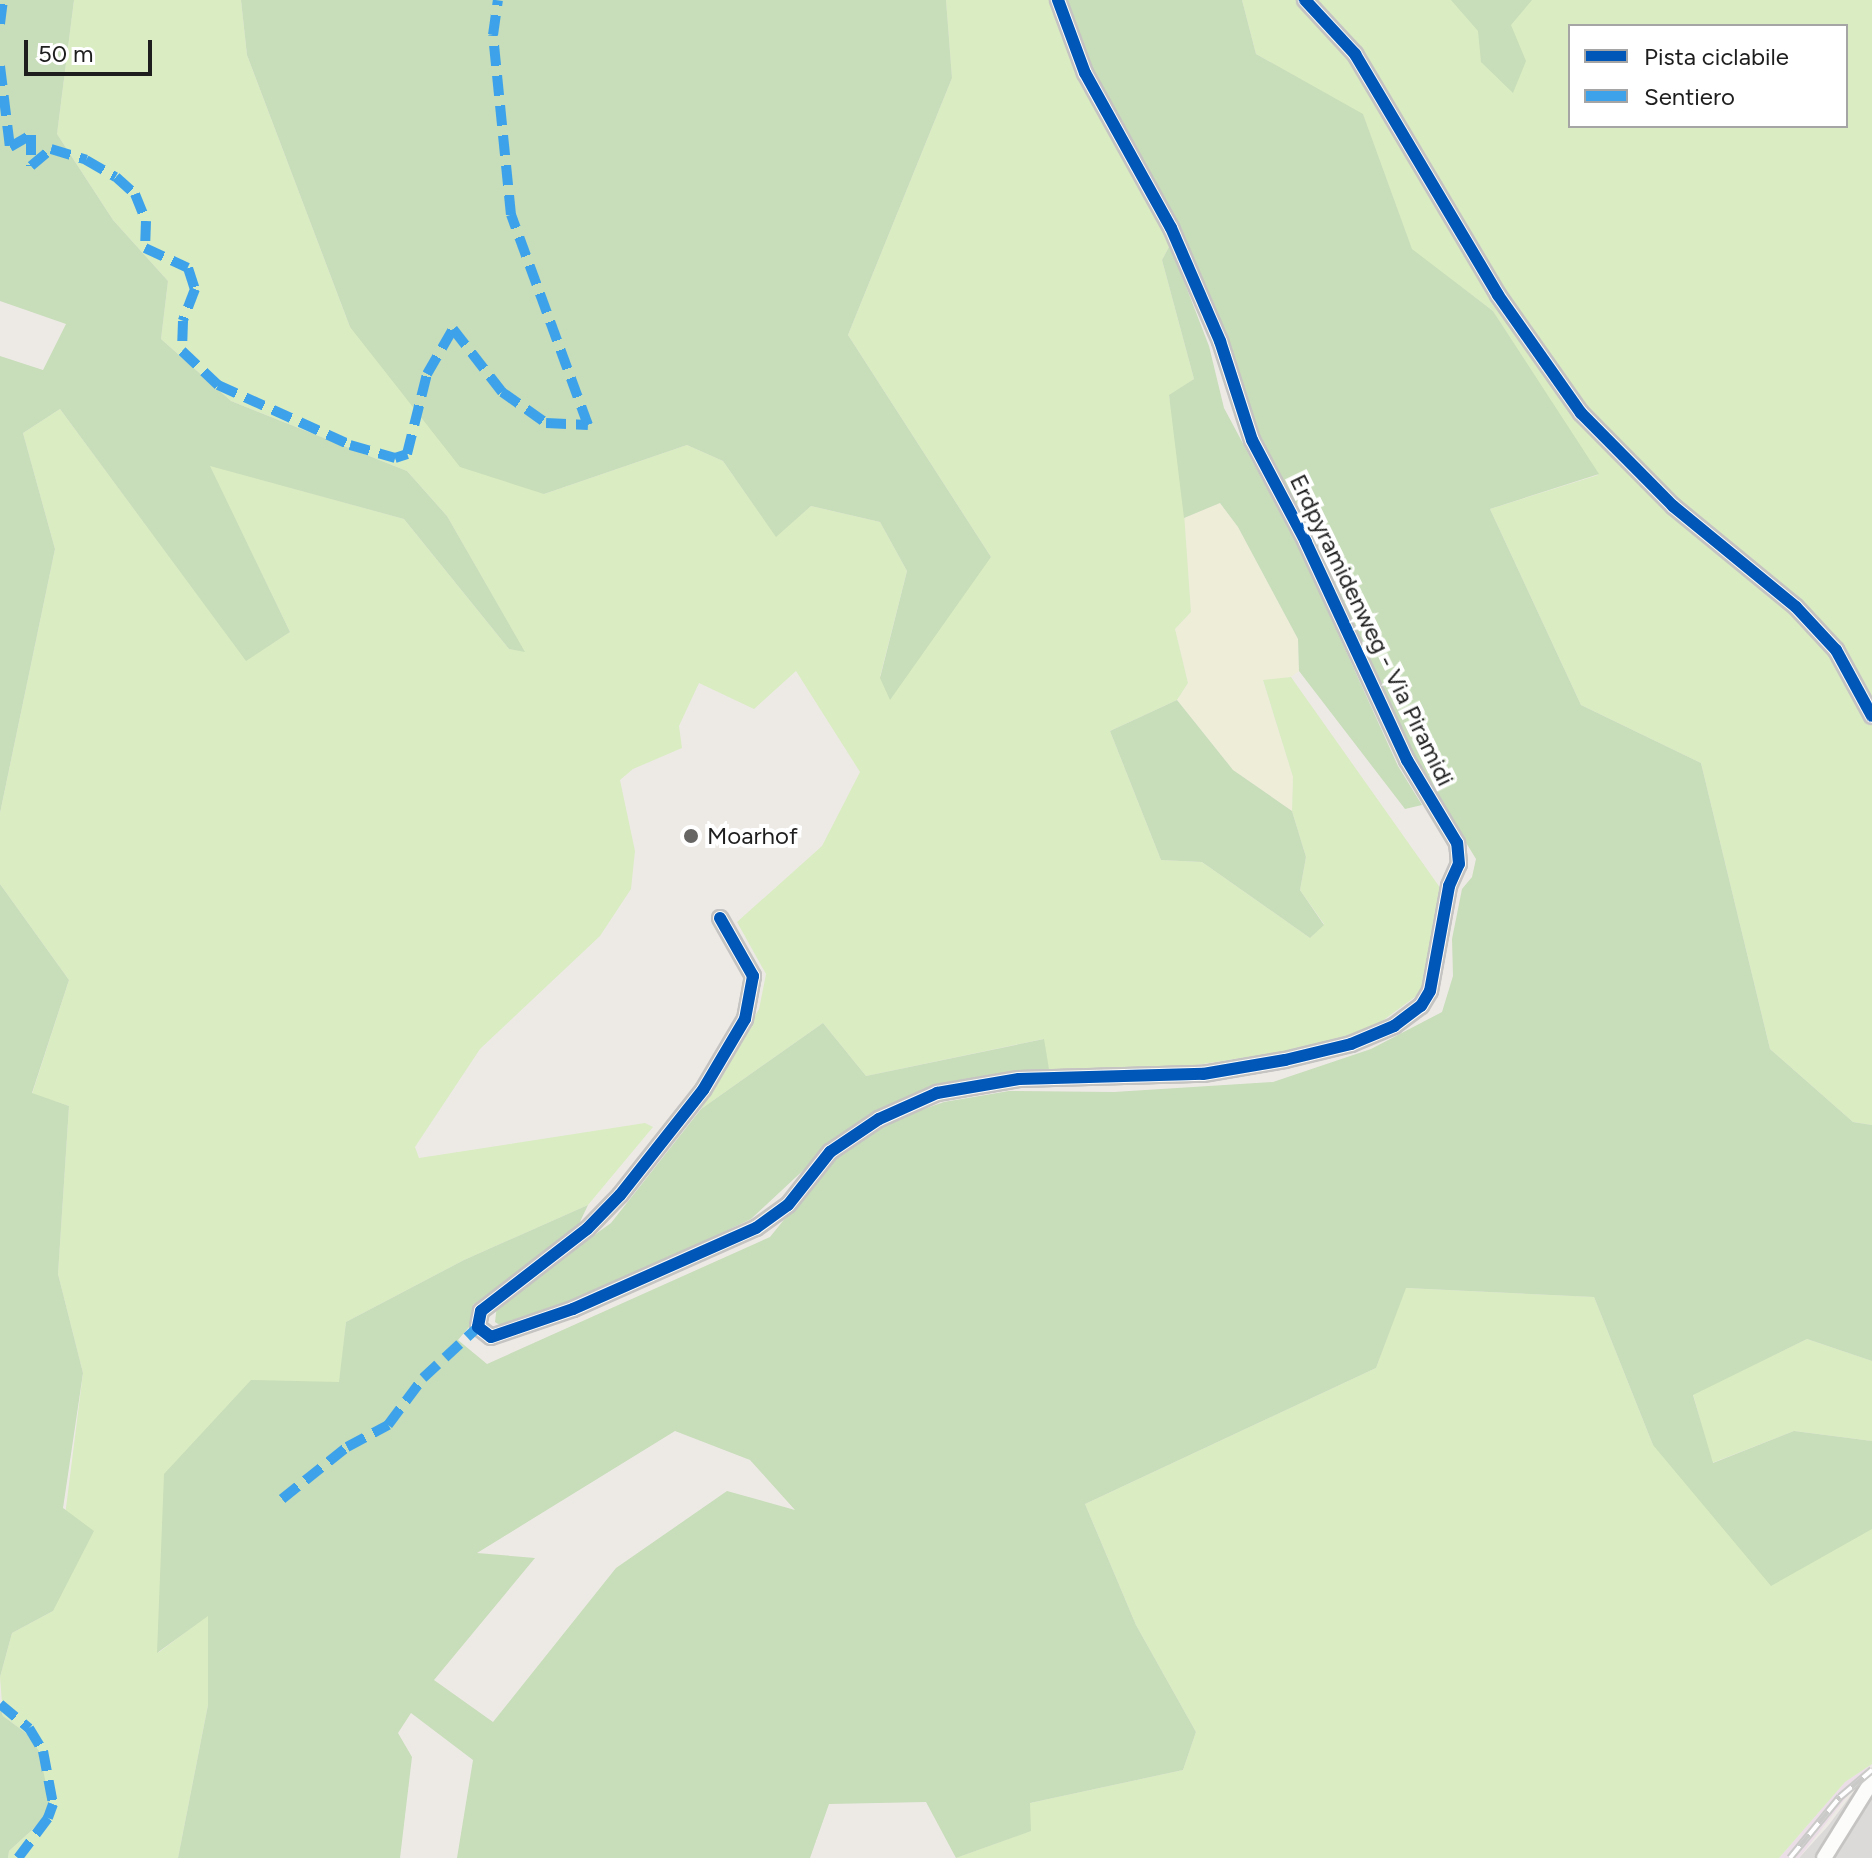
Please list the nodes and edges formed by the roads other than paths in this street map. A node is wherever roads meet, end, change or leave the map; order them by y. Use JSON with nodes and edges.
{"nodes":[{"id":1,"x":1058,"y":0,"type":"edge"},
{"id":2,"x":1305,"y":0,"type":"edge"},
{"id":3,"x":1872,"y":716,"type":"edge"},
{"id":4,"x":720,"y":918,"type":"dead end"},
{"id":5,"x":1872,"y":1781,"type":"edge"},
{"id":6,"x":1824,"y":1858,"type":"edge"}],
"edges":[{"from":1,"to":4,"type":"street","name":"Erdpyramidenweg - Via Piramidi"},
{"from":2,"to":3,"type":"street"},
{"from":5,"to":6,"type":"street"}]}
